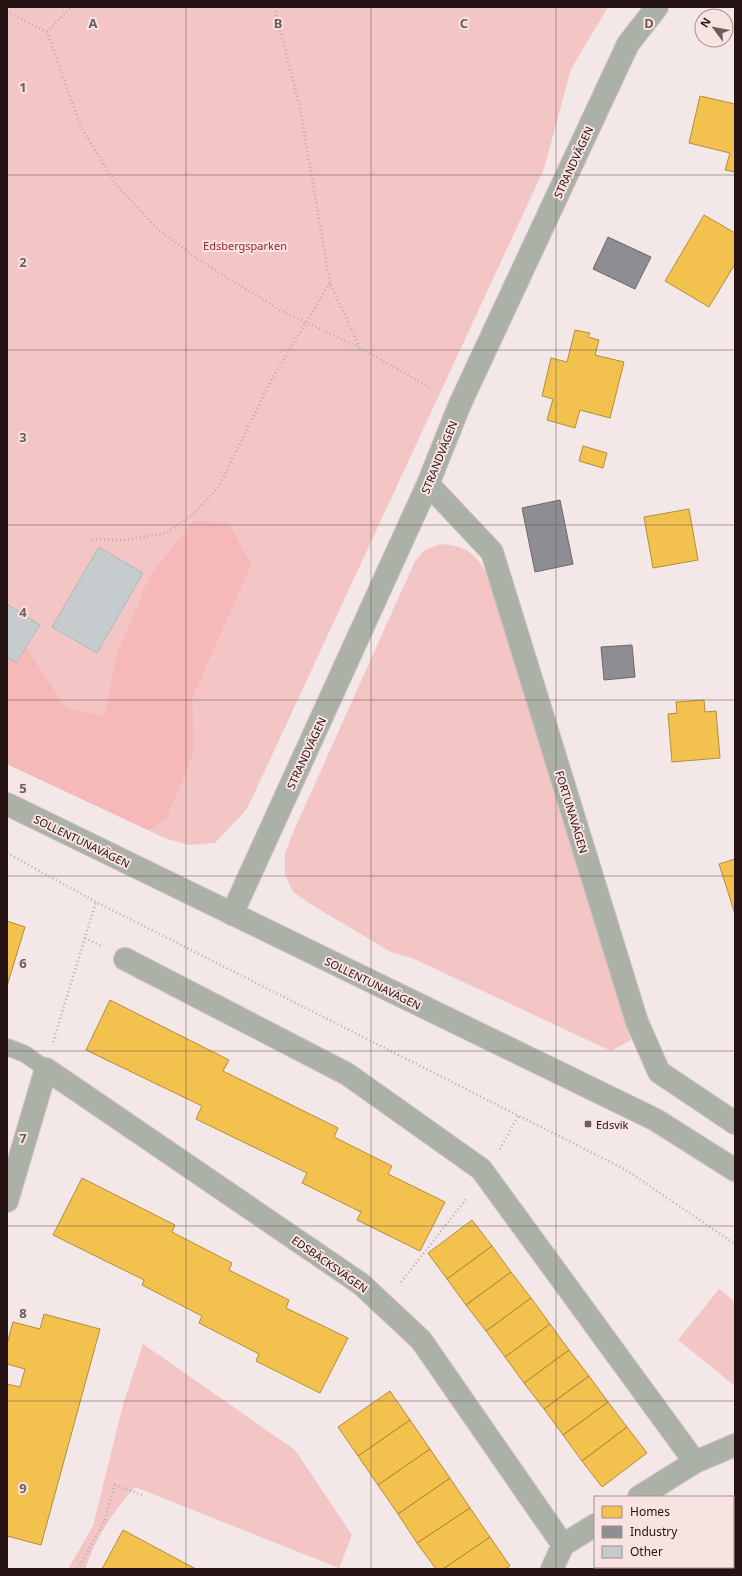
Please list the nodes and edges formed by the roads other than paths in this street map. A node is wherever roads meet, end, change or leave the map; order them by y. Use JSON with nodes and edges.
{"nodes":[{"id":1,"x":657,"y":7,"type":"edge"},
{"id":2,"x":428,"y":484,"type":"junction"},
{"id":3,"x":7,"y":804,"type":"edge"},
{"id":4,"x":232,"y":914,"type":"junction"},
{"id":5,"x":125,"y":959,"type":"dead end"},
{"id":6,"x":7,"y":1047,"type":"edge"},
{"id":7,"x":46,"y":1069,"type":"junction"},
{"id":8,"x":735,"y":1123,"type":"edge"},
{"id":9,"x":735,"y":1170,"type":"edge"},
{"id":10,"x":7,"y":1201,"type":"edge"},
{"id":11,"x":734,"y":1447,"type":"edge"},
{"id":12,"x":696,"y":1462,"type":"junction"},
{"id":13,"x":642,"y":1496,"type":"edge"},
{"id":14,"x":594,"y":1526,"type":"edge"},
{"id":15,"x":563,"y":1545,"type":"junction"},
{"id":16,"x":552,"y":1569,"type":"edge"}],
"edges":[{"from":1,"to":2,"type":"street","name":"STRANDVÄGEN"},
{"from":2,"to":4,"type":"street","name":"STRANDVÄGEN"},
{"from":2,"to":8,"type":"street","name":"FORTUNAVÄGEN"},
{"from":3,"to":4,"type":"street","name":"SOLLENTUNAVÄGEN"},
{"from":4,"to":9,"type":"street","name":"SOLLENTUNAVÄGEN"},
{"from":5,"to":12,"type":"street"},
{"from":6,"to":7,"type":"lane"},
{"from":7,"to":10,"type":"street"},
{"from":7,"to":15,"type":"street","name":"EDSBÄCKSVÄGEN"},
{"from":11,"to":12,"type":"street"},
{"from":12,"to":13,"type":"street"},
{"from":14,"to":15,"type":"street"},
{"from":15,"to":16,"type":"street"}]}
